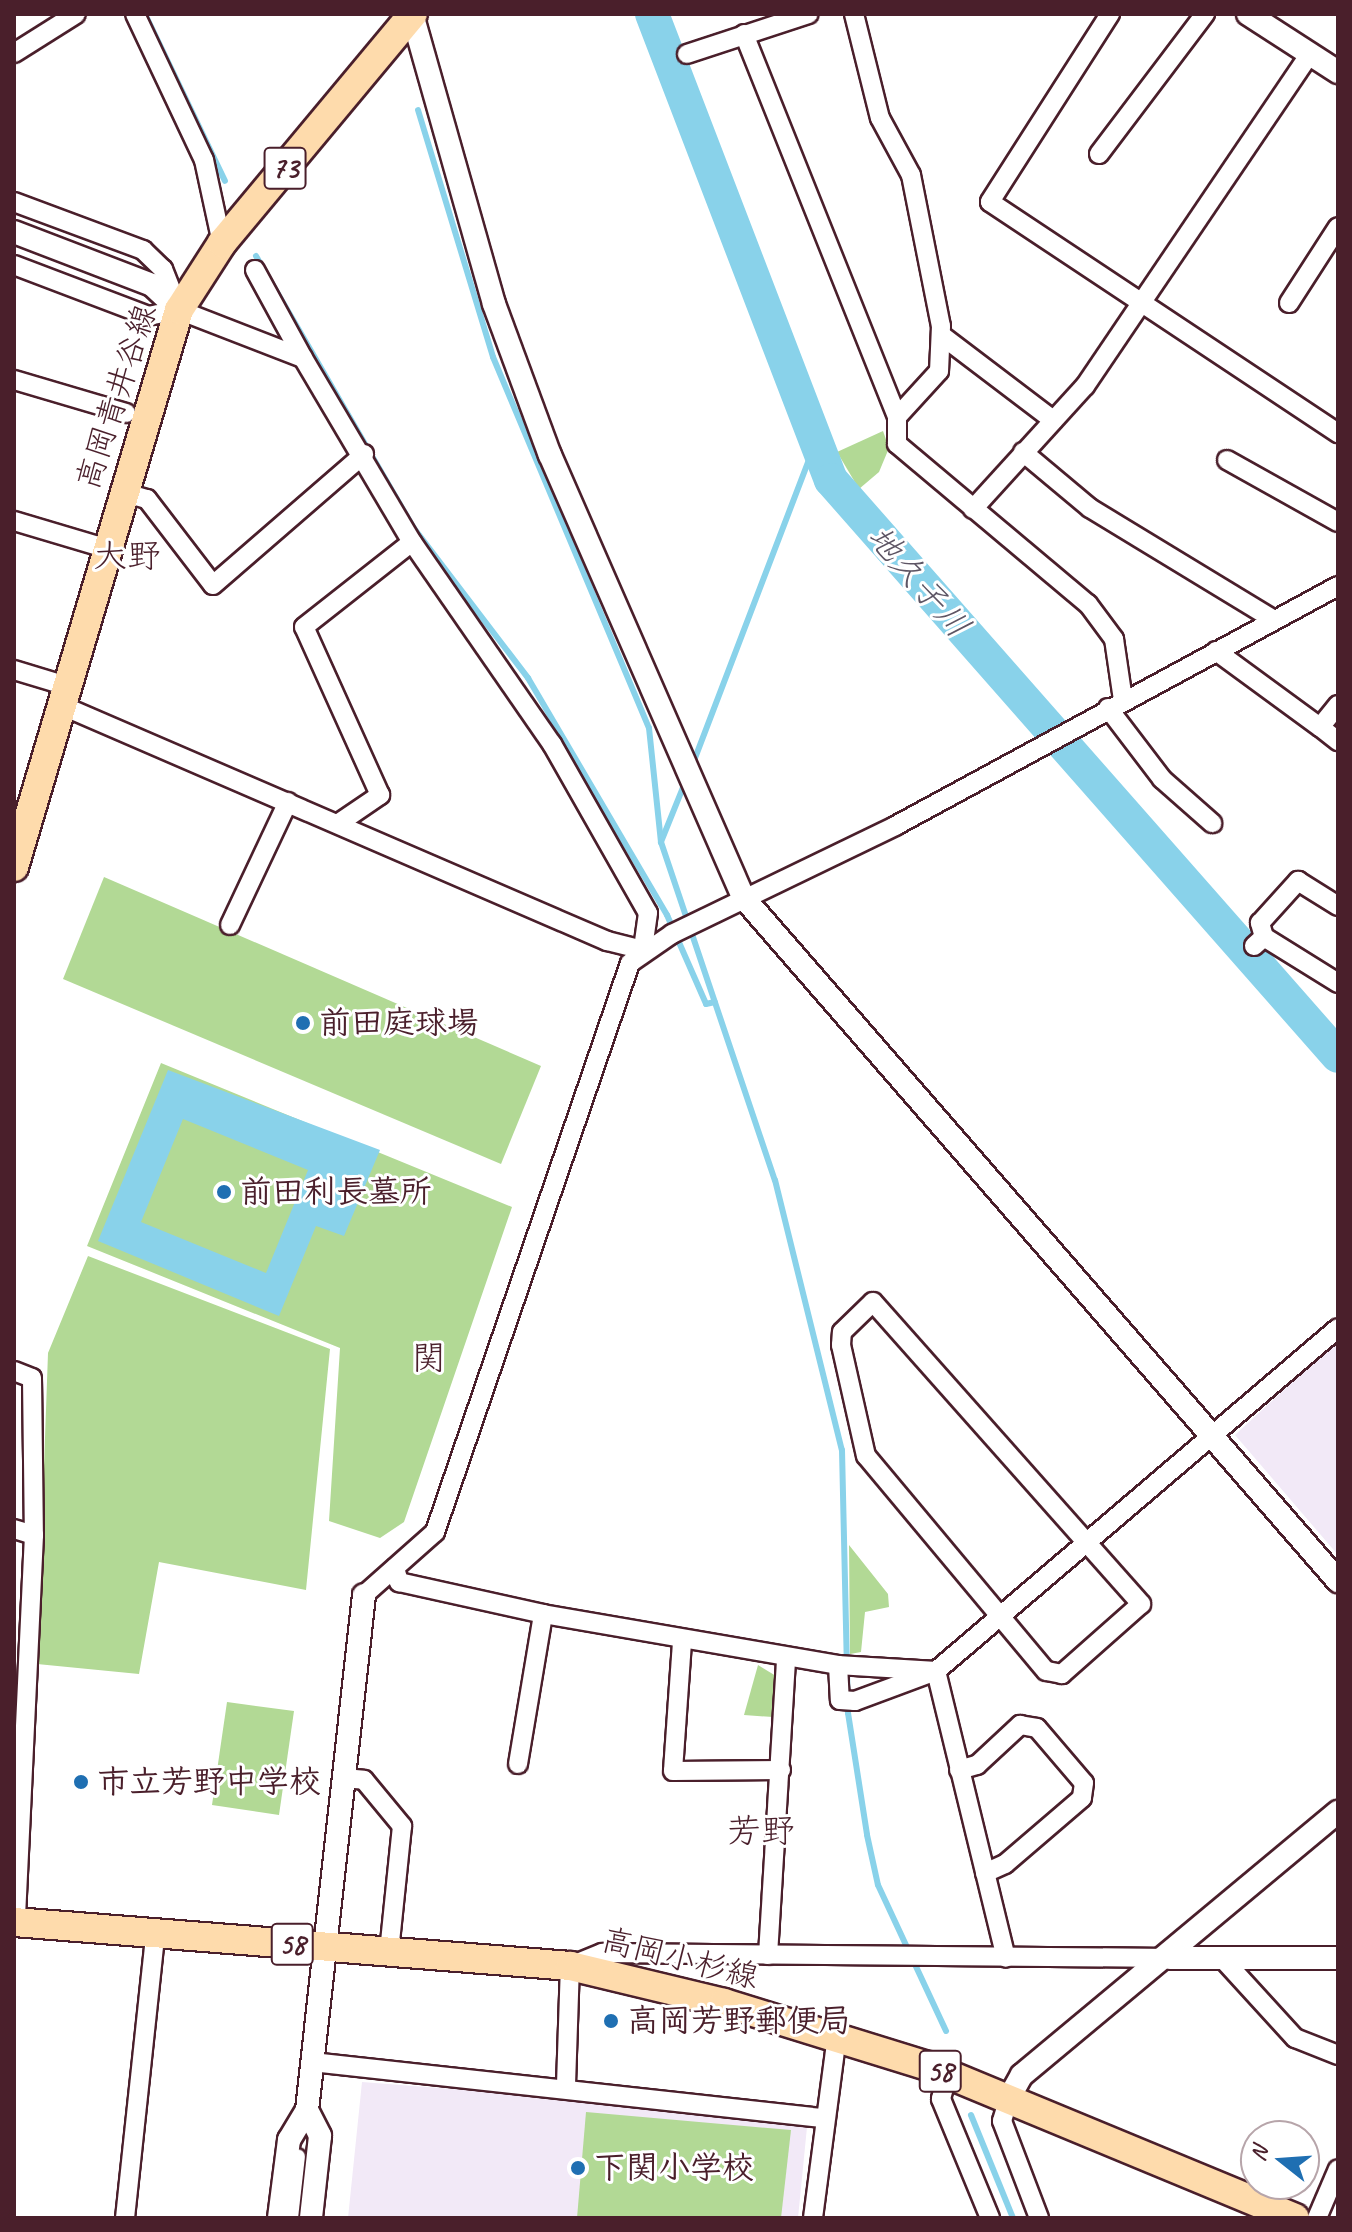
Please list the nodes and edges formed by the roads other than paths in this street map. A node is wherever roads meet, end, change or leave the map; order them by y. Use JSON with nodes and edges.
{"nodes":[{"id":1,"x":76,"y":14,"type":"edge"},
{"id":2,"x":135,"y":14,"type":"edge"},
{"id":3,"x":413,"y":14,"type":"edge"},
{"id":4,"x":809,"y":14,"type":"edge"},
{"id":5,"x":854,"y":14,"type":"edge"},
{"id":6,"x":1110,"y":14,"type":"edge"},
{"id":7,"x":1205,"y":14,"type":"edge"},
{"id":8,"x":1248,"y":14,"type":"edge"},
{"id":9,"x":744,"y":34,"type":"junction"},
{"id":10,"x":14,"y":53,"type":"edge"},
{"id":11,"x":687,"y":54,"type":"dead end"},
{"id":12,"x":1310,"y":54,"type":"junction"},
{"id":13,"x":1338,"y":72,"type":"edge"},
{"id":14,"x":1099,"y":154,"type":"dead end"},
{"id":15,"x":14,"y":202,"type":"edge"},
{"id":16,"x":1338,"y":227,"type":"edge"},
{"id":17,"x":14,"y":232,"type":"edge"},
{"id":18,"x":222,"y":243,"type":"junction"},
{"id":19,"x":14,"y":265,"type":"edge"},
{"id":20,"x":255,"y":270,"type":"dead end"},
{"id":21,"x":1138,"y":302,"type":"junction"},
{"id":22,"x":1289,"y":303,"type":"dead end"},
{"id":23,"x":179,"y":310,"type":"junction"},
{"id":24,"x":941,"y":335,"type":"junction"},
{"id":25,"x":303,"y":358,"type":"junction"},
{"id":26,"x":14,"y":380,"type":"edge"},
{"id":27,"x":126,"y":413,"type":"dead end"},
{"id":28,"x":897,"y":417,"type":"junction"},
{"id":29,"x":1053,"y":420,"type":"junction"},
{"id":30,"x":1338,"y":433,"type":"edge"},
{"id":31,"x":1023,"y":452,"type":"junction"},
{"id":32,"x":364,"y":454,"type":"junction"},
{"id":33,"x":1227,"y":460,"type":"dead end"},
{"id":34,"x":122,"y":492,"type":"junction"},
{"id":35,"x":973,"y":509,"type":"junction"},
{"id":36,"x":14,"y":521,"type":"edge"},
{"id":37,"x":1338,"y":522,"type":"edge"},
{"id":38,"x":412,"y":542,"type":"junction"},
{"id":39,"x":105,"y":548,"type":"junction"},
{"id":40,"x":1338,"y":586,"type":"edge"},
{"id":41,"x":1274,"y":620,"type":"junction"},
{"id":42,"x":1216,"y":651,"type":"junction"},
{"id":43,"x":14,"y":670,"type":"edge"},
{"id":44,"x":65,"y":696,"type":"junction"},
{"id":45,"x":1115,"y":704,"type":"junction"},
{"id":46,"x":1338,"y":705,"type":"edge"},
{"id":47,"x":1320,"y":727,"type":"junction"},
{"id":48,"x":1338,"y":741,"type":"edge"},
{"id":49,"x":288,"y":802,"type":"junction"},
{"id":50,"x":339,"y":823,"type":"junction"},
{"id":51,"x":1212,"y":823,"type":"dead end"},
{"id":52,"x":16,"y":854,"type":"edge"},
{"id":53,"x":743,"y":897,"type":"junction"},
{"id":54,"x":1338,"y":906,"type":"edge"},
{"id":55,"x":230,"y":925,"type":"dead end"},
{"id":56,"x":643,"y":950,"type":"junction"},
{"id":57,"x":1338,"y":983,"type":"edge"},
{"id":58,"x":1338,"y":1328,"type":"edge"},
{"id":59,"x":14,"y":1371,"type":"edge"},
{"id":60,"x":1214,"y":1436,"type":"junction"},
{"id":61,"x":14,"y":1529,"type":"edge"},
{"id":62,"x":34,"y":1535,"type":"junction"},
{"id":63,"x":1083,"y":1545,"type":"junction"},
{"id":64,"x":395,"y":1568,"type":"junction"},
{"id":65,"x":1338,"y":1581,"type":"edge"},
{"id":66,"x":364,"y":1595,"type":"joint"},
{"id":67,"x":543,"y":1614,"type":"junction"},
{"id":68,"x":1001,"y":1617,"type":"junction"},
{"id":69,"x":682,"y":1642,"type":"junction"},
{"id":70,"x":786,"y":1660,"type":"junction"},
{"id":71,"x":846,"y":1667,"type":"junction"},
{"id":72,"x":936,"y":1671,"type":"junction"},
{"id":73,"x":20,"y":1703,"type":"edge"},
{"id":74,"x":518,"y":1764,"type":"dead end"},
{"id":75,"x":781,"y":1770,"type":"junction"},
{"id":76,"x":959,"y":1770,"type":"junction"},
{"id":77,"x":343,"y":1778,"type":"junction"},
{"id":78,"x":1338,"y":1812,"type":"edge"},
{"id":79,"x":985,"y":1873,"type":"junction"},
{"id":80,"x":15,"y":1923,"type":"edge"},
{"id":81,"x":155,"y":1938,"type":"junction"},
{"id":82,"x":325,"y":1946,"type":"junction"},
{"id":83,"x":389,"y":1952,"type":"junction"},
{"id":84,"x":768,"y":1955,"type":"junction"},
{"id":85,"x":1221,"y":1957,"type":"junction"},
{"id":86,"x":1006,"y":1958,"type":"junction"},
{"id":87,"x":1170,"y":1958,"type":"junction"},
{"id":88,"x":1338,"y":1958,"type":"edge"},
{"id":89,"x":570,"y":1966,"type":"junction"},
{"id":90,"x":837,"y":2035,"type":"junction"},
{"id":91,"x":1338,"y":2055,"type":"edge"},
{"id":92,"x":312,"y":2062,"type":"junction"},
{"id":93,"x":948,"y":2074,"type":"junction"},
{"id":94,"x":566,"y":2085,"type":"junction"},
{"id":95,"x":1009,"y":2098,"type":"junction"},
{"id":96,"x":822,"y":2118,"type":"junction"},
{"id":97,"x":304,"y":2119,"type":"junction"},
{"id":98,"x":1338,"y":2169,"type":"edge"},
{"id":99,"x":125,"y":2218,"type":"edge"},
{"id":100,"x":279,"y":2218,"type":"edge"},
{"id":101,"x":291,"y":2218,"type":"edge"},
{"id":102,"x":311,"y":2218,"type":"edge"},
{"id":103,"x":813,"y":2218,"type":"edge"},
{"id":104,"x":990,"y":2218,"type":"edge"},
{"id":105,"x":1039,"y":2218,"type":"edge"},
{"id":106,"x":1295,"y":2218,"type":"edge"},
{"id":107,"x":1317,"y":2218,"type":"edge"}],
"edges":[{"from":1,"to":10,"type":"street"},
{"from":2,"to":18,"type":"street"},
{"from":3,"to":18,"type":"main road","name":"高岡青井谷線","number":"73"},
{"from":3,"to":53,"type":"street"},
{"from":4,"to":9,"type":"street"},
{"from":5,"to":24,"type":"street"},
{"from":6,"to":21,"type":"street"},
{"from":7,"to":14,"type":"street"},
{"from":8,"to":12,"type":"street"},
{"from":9,"to":11,"type":"street"},
{"from":9,"to":28,"type":"street"},
{"from":12,"to":13,"type":"street"},
{"from":12,"to":21,"type":"street"},
{"from":15,"to":23,"type":"street"},
{"from":16,"to":22,"type":"street"},
{"from":17,"to":23,"type":"street"},
{"from":18,"to":23,"type":"main road","name":"高岡青井谷線","number":"73"},
{"from":19,"to":23,"type":"street"},
{"from":20,"to":25,"type":"street"},
{"from":21,"to":29,"type":"street"},
{"from":21,"to":30,"type":"street"},
{"from":23,"to":25,"type":"street"},
{"from":23,"to":34,"type":"main road","name":"高岡青井谷線","number":"73"},
{"from":24,"to":28,"type":"street"},
{"from":24,"to":29,"type":"street"},
{"from":25,"to":32,"type":"street"},
{"from":26,"to":27,"type":"street"},
{"from":28,"to":35,"type":"street"},
{"from":29,"to":31,"type":"street"},
{"from":31,"to":35,"type":"street"},
{"from":31,"to":41,"type":"street"},
{"from":32,"to":34,"type":"street"},
{"from":32,"to":38,"type":"street"},
{"from":33,"to":37,"type":"street"},
{"from":34,"to":39,"type":"main road","name":"高岡青井谷線","number":"73"},
{"from":35,"to":45,"type":"street"},
{"from":36,"to":39,"type":"street"},
{"from":38,"to":50,"type":"street"},
{"from":38,"to":56,"type":"street"},
{"from":39,"to":44,"type":"main road","name":"高岡青井谷線","number":"73"},
{"from":40,"to":41,"type":"street"},
{"from":41,"to":42,"type":"street"},
{"from":42,"to":45,"type":"street"},
{"from":42,"to":47,"type":"street"},
{"from":43,"to":44,"type":"street"},
{"from":44,"to":49,"type":"street"},
{"from":44,"to":52,"type":"main road","name":"高岡青井谷線","number":"73"},
{"from":45,"to":51,"type":"street"},
{"from":45,"to":53,"type":"street"},
{"from":46,"to":47,"type":"street"},
{"from":47,"to":48,"type":"street"},
{"from":49,"to":50,"type":"street"},
{"from":49,"to":55,"type":"street"},
{"from":50,"to":56,"type":"street"},
{"from":53,"to":56,"type":"street"},
{"from":53,"to":60,"type":"street"},
{"from":54,"to":57,"type":"street"},
{"from":56,"to":64,"type":"street"},
{"from":58,"to":60,"type":"street"},
{"from":59,"to":62,"type":"street"},
{"from":60,"to":63,"type":"street"},
{"from":60,"to":65,"type":"street"},
{"from":61,"to":62,"type":"street"},
{"from":62,"to":73,"type":"street"},
{"from":63,"to":68,"type":"street"},
{"from":63,"to":68,"type":"street"},
{"from":63,"to":68,"type":"street"},
{"from":64,"to":66,"type":"street"},
{"from":64,"to":67,"type":"street"},
{"from":66,"to":77,"type":"street"},
{"from":67,"to":69,"type":"street"},
{"from":67,"to":74,"type":"street"},
{"from":68,"to":72,"type":"street"},
{"from":69,"to":70,"type":"street"},
{"from":69,"to":75,"type":"street"},
{"from":70,"to":71,"type":"street"},
{"from":70,"to":75,"type":"street"},
{"from":71,"to":72,"type":"street"},
{"from":71,"to":72,"type":"street"},
{"from":72,"to":76,"type":"street"},
{"from":73,"to":80,"type":"street"},
{"from":75,"to":84,"type":"street"},
{"from":76,"to":79,"type":"street"},
{"from":76,"to":79,"type":"street"},
{"from":77,"to":82,"type":"street"},
{"from":77,"to":83,"type":"street"},
{"from":78,"to":87,"type":"street"},
{"from":79,"to":86,"type":"street"},
{"from":80,"to":81,"type":"main road","name":"高岡小杉線","number":"58"},
{"from":81,"to":82,"type":"main road","name":"高岡小杉線","number":"58"},
{"from":81,"to":99,"type":"street"},
{"from":82,"to":83,"type":"main road","name":"高岡小杉線","number":"58"},
{"from":82,"to":92,"type":"street"},
{"from":83,"to":89,"type":"main road","name":"高岡小杉線","number":"58"},
{"from":84,"to":86,"type":"street"},
{"from":84,"to":89,"type":"street"},
{"from":85,"to":87,"type":"street"},
{"from":85,"to":88,"type":"street"},
{"from":85,"to":91,"type":"street"},
{"from":86,"to":87,"type":"street"},
{"from":87,"to":95,"type":"street"},
{"from":89,"to":90,"type":"main road","name":"高岡小杉線","number":"58"},
{"from":89,"to":94,"type":"street"},
{"from":90,"to":93,"type":"main road","name":"高岡小杉線","number":"58"},
{"from":90,"to":96,"type":"street"},
{"from":92,"to":94,"type":"street"},
{"from":92,"to":97,"type":"street"},
{"from":93,"to":95,"type":"main road","name":"高岡小杉線","number":"58"},
{"from":93,"to":104,"type":"street"},
{"from":94,"to":96,"type":"street"},
{"from":95,"to":105,"type":"street"},
{"from":95,"to":106,"type":"main road","name":"高岡小杉線","number":"58"},
{"from":96,"to":103,"type":"street"},
{"from":97,"to":100,"type":"street"},
{"from":97,"to":101,"type":"street"},
{"from":97,"to":102,"type":"street"},
{"from":98,"to":107,"type":"street"}]}
